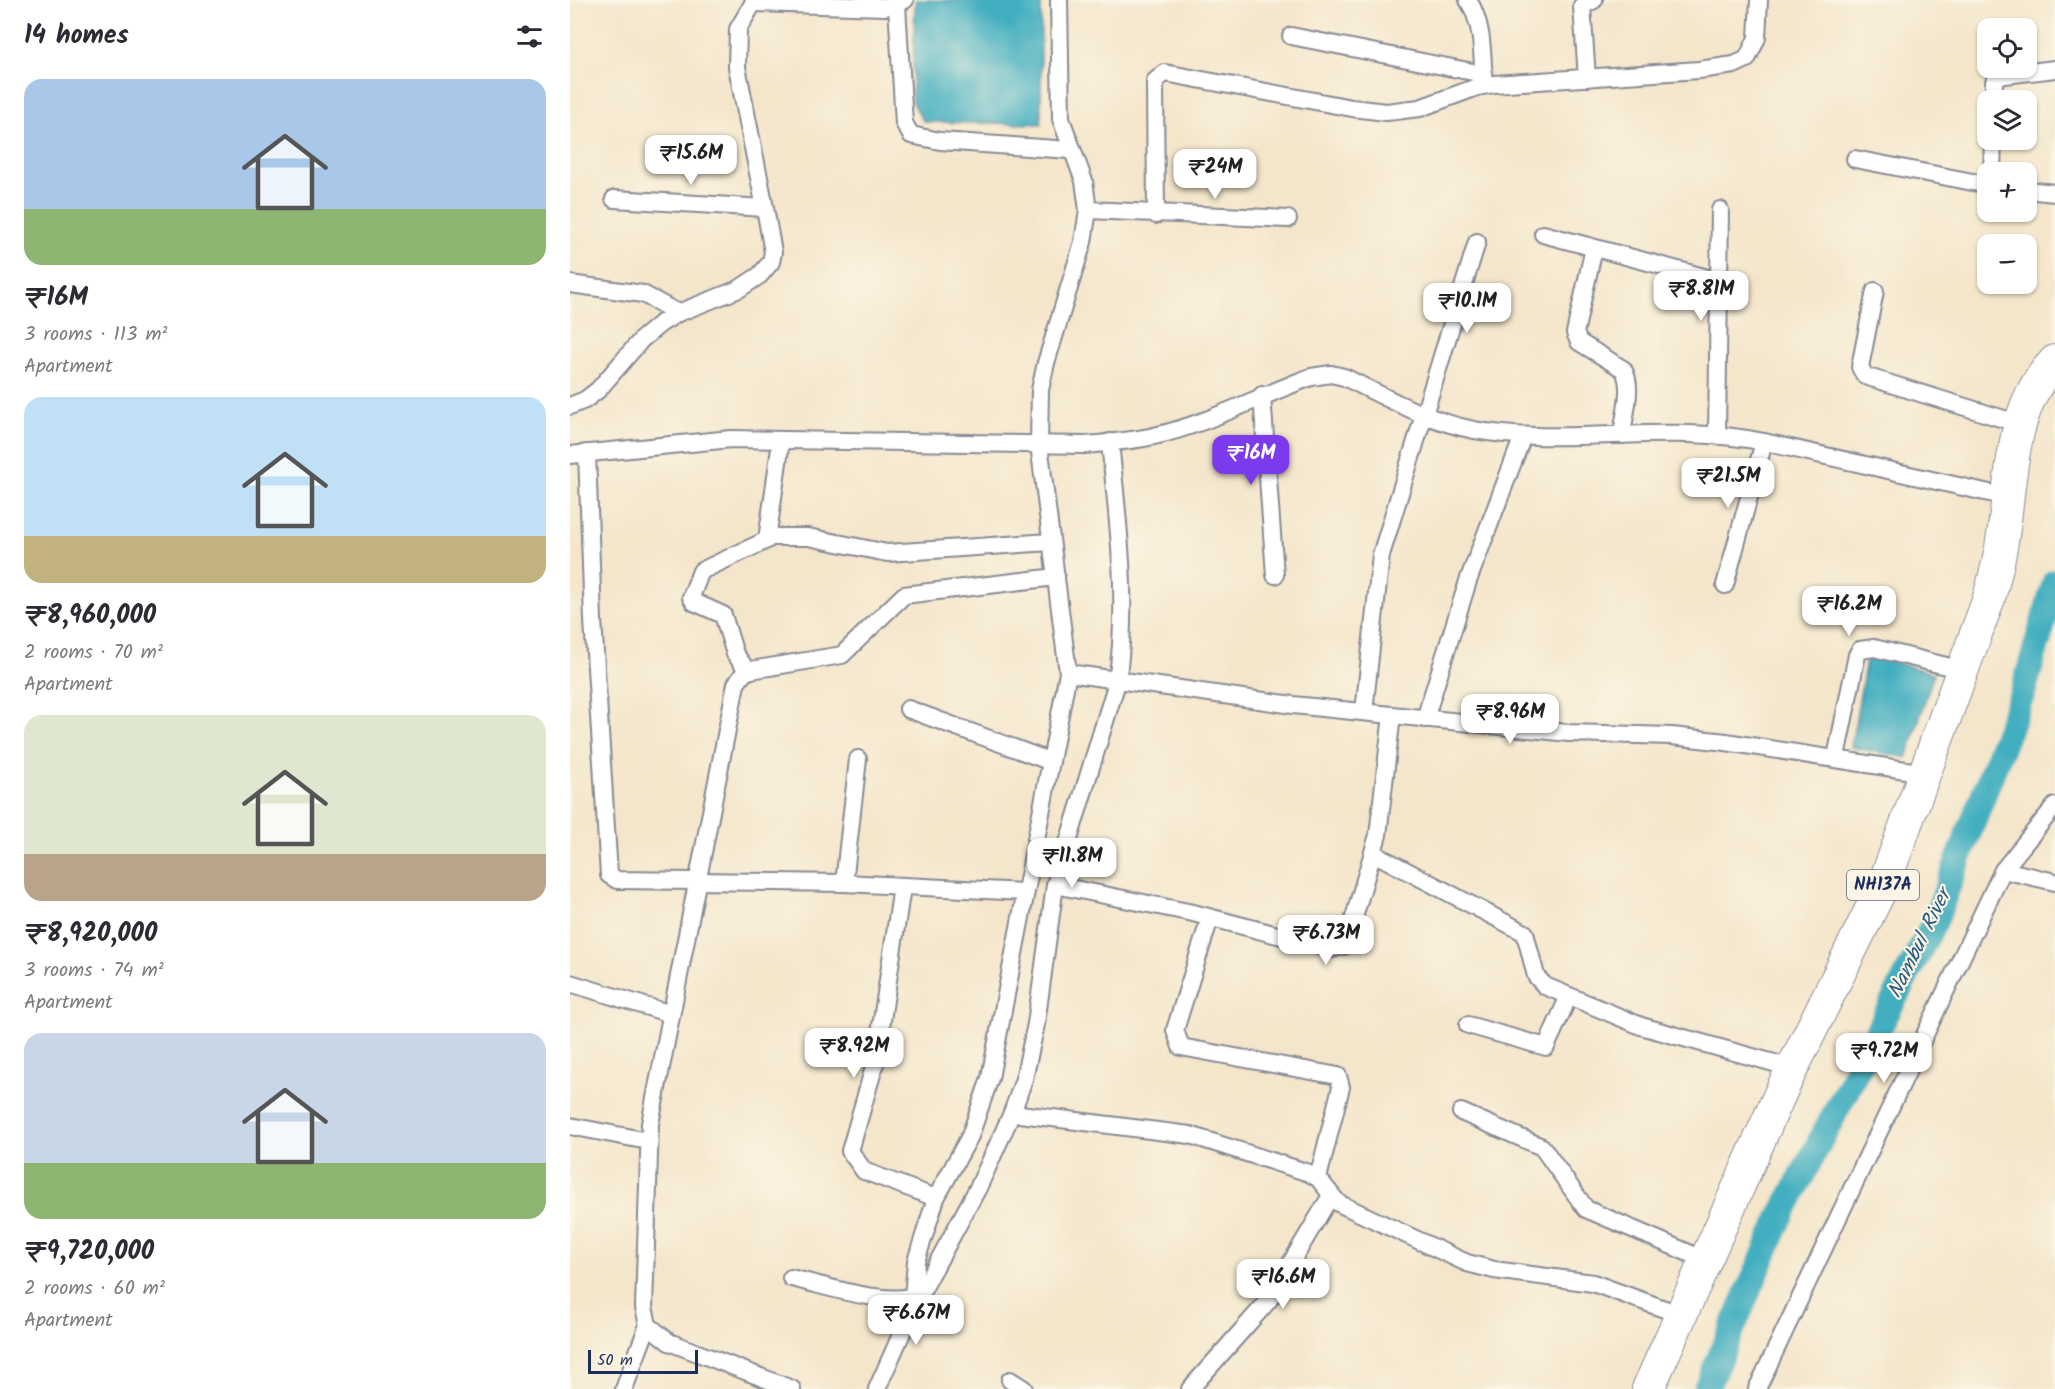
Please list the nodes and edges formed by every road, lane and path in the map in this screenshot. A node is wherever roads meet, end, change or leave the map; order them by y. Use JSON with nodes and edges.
{"nodes":[{"id":1,"x":1059,"y":0,"type":"edge"},
{"id":2,"x":1468,"y":0,"type":"edge"},
{"id":3,"x":1594,"y":0,"type":"edge"},
{"id":4,"x":1759,"y":0,"type":"edge"},
{"id":5,"x":754,"y":1,"type":"edge"},
{"id":6,"x":901,"y":3,"type":"edge"},
{"id":7,"x":1291,"y":36,"type":"dead end"},
{"id":8,"x":2055,"y":69,"type":"edge"},
{"id":9,"x":1587,"y":78,"type":"junction"},
{"id":10,"x":1484,"y":80,"type":"junction"},
{"id":11,"x":1994,"y":90,"type":"edge"},
{"id":12,"x":1070,"y":150,"type":"junction"},
{"id":13,"x":1855,"y":159,"type":"dead end"},
{"id":14,"x":1977,"y":183,"type":"edge"},
{"id":15,"x":2037,"y":191,"type":"edge"},
{"id":16,"x":2055,"y":193,"type":"edge"},
{"id":17,"x":614,"y":199,"type":"dead end"},
{"id":18,"x":765,"y":208,"type":"junction"},
{"id":19,"x":1088,"y":210,"type":"junction"},
{"id":20,"x":1720,"y":210,"type":"dead end"},
{"id":21,"x":1148,"y":214,"type":"junction"},
{"id":22,"x":1288,"y":219,"type":"dead end"},
{"id":23,"x":1543,"y":234,"type":"dead end"},
{"id":24,"x":1477,"y":242,"type":"dead end"},
{"id":25,"x":1594,"y":248,"type":"junction"},
{"id":26,"x":1719,"y":281,"type":"junction"},
{"id":27,"x":570,"y":284,"type":"edge"},
{"id":28,"x":1875,"y":291,"type":"dead end"},
{"id":29,"x":678,"y":313,"type":"junction"},
{"id":30,"x":2055,"y":361,"type":"edge"},
{"id":31,"x":1262,"y":395,"type":"junction"},
{"id":32,"x":570,"y":406,"type":"edge"},
{"id":33,"x":1425,"y":416,"type":"junction"},
{"id":34,"x":2020,"y":424,"type":"junction"},
{"id":35,"x":1622,"y":435,"type":"junction"},
{"id":36,"x":1716,"y":435,"type":"junction"},
{"id":37,"x":1523,"y":436,"type":"junction"},
{"id":38,"x":781,"y":441,"type":"junction"},
{"id":39,"x":1110,"y":442,"type":"junction"},
{"id":40,"x":1764,"y":442,"type":"junction"},
{"id":41,"x":1039,"y":444,"type":"junction"},
{"id":42,"x":587,"y":453,"type":"junction"},
{"id":43,"x":570,"y":455,"type":"edge"},
{"id":44,"x":2007,"y":497,"type":"junction"},
{"id":45,"x":768,"y":537,"type":"junction"},
{"id":46,"x":1051,"y":542,"type":"junction"},
{"id":47,"x":1275,"y":575,"type":"dead end"},
{"id":48,"x":1056,"y":577,"type":"junction"},
{"id":49,"x":1725,"y":585,"type":"dead end"},
{"id":50,"x":1962,"y":670,"type":"junction"},
{"id":51,"x":748,"y":671,"type":"junction"},
{"id":52,"x":1068,"y":673,"type":"junction"},
{"id":53,"x":1102,"y":679,"type":"junction"},
{"id":54,"x":908,"y":709,"type":"dead end"},
{"id":55,"x":1364,"y":712,"type":"junction"},
{"id":56,"x":1392,"y":715,"type":"junction"},
{"id":57,"x":1425,"y":719,"type":"junction"},
{"id":58,"x":1836,"y":757,"type":"junction"},
{"id":59,"x":858,"y":759,"type":"dead end"},
{"id":60,"x":1049,"y":761,"type":"junction"},
{"id":61,"x":1925,"y":773,"type":"junction"},
{"id":62,"x":2055,"y":806,"type":"edge"},
{"id":63,"x":1373,"y":853,"type":"junction"},
{"id":64,"x":2003,"y":870,"type":"junction"},
{"id":65,"x":696,"y":882,"type":"junction"},
{"id":66,"x":2055,"y":882,"type":"edge"},
{"id":67,"x":844,"y":883,"type":"junction"},
{"id":68,"x":1055,"y":885,"type":"junction"},
{"id":69,"x":902,"y":887,"type":"junction"},
{"id":70,"x":1025,"y":892,"type":"junction"},
{"id":71,"x":1210,"y":918,"type":"junction"},
{"id":72,"x":570,"y":983,"type":"edge"},
{"id":73,"x":1569,"y":996,"type":"junction"},
{"id":74,"x":670,"y":1014,"type":"junction"},
{"id":75,"x":1468,"y":1024,"type":"dead end"},
{"id":76,"x":1792,"y":1068,"type":"junction"},
{"id":77,"x":1461,"y":1112,"type":"dead end"},
{"id":78,"x":1012,"y":1113,"type":"junction"},
{"id":79,"x":570,"y":1126,"type":"edge"},
{"id":80,"x":648,"y":1141,"type":"junction"},
{"id":81,"x":1318,"y":1179,"type":"junction"},
{"id":82,"x":1330,"y":1197,"type":"junction"},
{"id":83,"x":936,"y":1198,"type":"junction"},
{"id":84,"x":1705,"y":1260,"type":"junction"},
{"id":85,"x":791,"y":1278,"type":"dead end"},
{"id":86,"x":913,"y":1298,"type":"junction"},
{"id":87,"x":1681,"y":1315,"type":"junction"},
{"id":88,"x":648,"y":1325,"type":"junction"},
{"id":89,"x":624,"y":1389,"type":"edge"},
{"id":90,"x":792,"y":1389,"type":"edge"},
{"id":91,"x":877,"y":1389,"type":"edge"},
{"id":92,"x":1190,"y":1389,"type":"edge"},
{"id":93,"x":1648,"y":1389,"type":"edge"},
{"id":94,"x":1757,"y":1389,"type":"edge"}],
"edges":[{"from":1,"to":12,"type":"street"},
{"from":2,"to":10,"type":"street"},
{"from":3,"to":9,"type":"street"},
{"from":4,"to":9,"type":"street"},
{"from":5,"to":6,"type":"street"},
{"from":5,"to":18,"type":"street"},
{"from":6,"to":12,"type":"street"},
{"from":7,"to":10,"type":"street"},
{"from":8,"to":11,"type":"street"},
{"from":9,"to":10,"type":"street"},
{"from":10,"to":21,"type":"street"},
{"from":12,"to":19,"type":"street"},
{"from":13,"to":14,"type":"street"},
{"from":15,"to":16,"type":"street"},
{"from":17,"to":18,"type":"street"},
{"from":18,"to":29,"type":"street"},
{"from":19,"to":21,"type":"street"},
{"from":19,"to":41,"type":"street"},
{"from":20,"to":26,"type":"street"},
{"from":21,"to":22,"type":"street"},
{"from":23,"to":25,"type":"street"},
{"from":24,"to":33,"type":"street"},
{"from":25,"to":26,"type":"street"},
{"from":25,"to":35,"type":"street"},
{"from":26,"to":36,"type":"street"},
{"from":27,"to":29,"type":"street"},
{"from":28,"to":34,"type":"street"},
{"from":29,"to":32,"type":"street"},
{"from":30,"to":34,"type":"highway","number":"NH137A"},
{"from":31,"to":33,"type":"street"},
{"from":31,"to":39,"type":"street"},
{"from":31,"to":47,"type":"street"},
{"from":33,"to":37,"type":"street"},
{"from":33,"to":55,"type":"street"},
{"from":34,"to":44,"type":"highway","number":"NH137A"},
{"from":35,"to":36,"type":"street"},
{"from":35,"to":37,"type":"street"},
{"from":36,"to":40,"type":"street"},
{"from":37,"to":57,"type":"street"},
{"from":38,"to":41,"type":"street"},
{"from":38,"to":42,"type":"street"},
{"from":38,"to":45,"type":"street"},
{"from":39,"to":41,"type":"street"},
{"from":39,"to":53,"type":"street"},
{"from":40,"to":44,"type":"street"},
{"from":40,"to":49,"type":"street"},
{"from":41,"to":46,"type":"street"},
{"from":42,"to":43,"type":"street"},
{"from":42,"to":65,"type":"street"},
{"from":44,"to":50,"type":"highway","number":"NH137A"},
{"from":45,"to":46,"type":"street"},
{"from":45,"to":51,"type":"street"},
{"from":46,"to":48,"type":"street"},
{"from":48,"to":51,"type":"street"},
{"from":48,"to":52,"type":"street"},
{"from":50,"to":58,"type":"street"},
{"from":50,"to":61,"type":"highway","number":"NH137A"},
{"from":51,"to":65,"type":"street"},
{"from":52,"to":53,"type":"street"},
{"from":52,"to":60,"type":"street"},
{"from":53,"to":55,"type":"street"},
{"from":53,"to":68,"type":"street"},
{"from":54,"to":60,"type":"street"},
{"from":55,"to":56,"type":"street"},
{"from":56,"to":57,"type":"street"},
{"from":56,"to":63,"type":"street"},
{"from":57,"to":58,"type":"street"},
{"from":58,"to":61,"type":"street"},
{"from":59,"to":67,"type":"street"},
{"from":60,"to":70,"type":"street"},
{"from":61,"to":76,"type":"highway","number":"NH137A"},
{"from":62,"to":64,"type":"street"},
{"from":63,"to":71,"type":"street"},
{"from":63,"to":73,"type":"street"},
{"from":64,"to":66,"type":"street"},
{"from":64,"to":94,"type":"street"},
{"from":65,"to":67,"type":"street"},
{"from":65,"to":74,"type":"street"},
{"from":67,"to":69,"type":"street"},
{"from":68,"to":71,"type":"street"},
{"from":68,"to":78,"type":"street"},
{"from":69,"to":70,"type":"street"},
{"from":69,"to":83,"type":"street"},
{"from":70,"to":83,"type":"street"},
{"from":71,"to":81,"type":"street"},
{"from":72,"to":74,"type":"street"},
{"from":73,"to":75,"type":"street"},
{"from":73,"to":76,"type":"street"},
{"from":74,"to":80,"type":"street"},
{"from":76,"to":84,"type":"highway","number":"NH137A"},
{"from":77,"to":84,"type":"street"},
{"from":78,"to":81,"type":"street"},
{"from":78,"to":86,"type":"street"},
{"from":79,"to":80,"type":"street"},
{"from":80,"to":88,"type":"street"},
{"from":81,"to":82,"type":"street"},
{"from":82,"to":87,"type":"street"},
{"from":82,"to":92,"type":"street"},
{"from":83,"to":86,"type":"street"},
{"from":84,"to":87,"type":"highway","number":"NH137A"},
{"from":85,"to":86,"type":"street"},
{"from":86,"to":91,"type":"street"},
{"from":87,"to":93,"type":"highway","number":"NH137A"},
{"from":88,"to":89,"type":"street"},
{"from":88,"to":90,"type":"street"}]}
